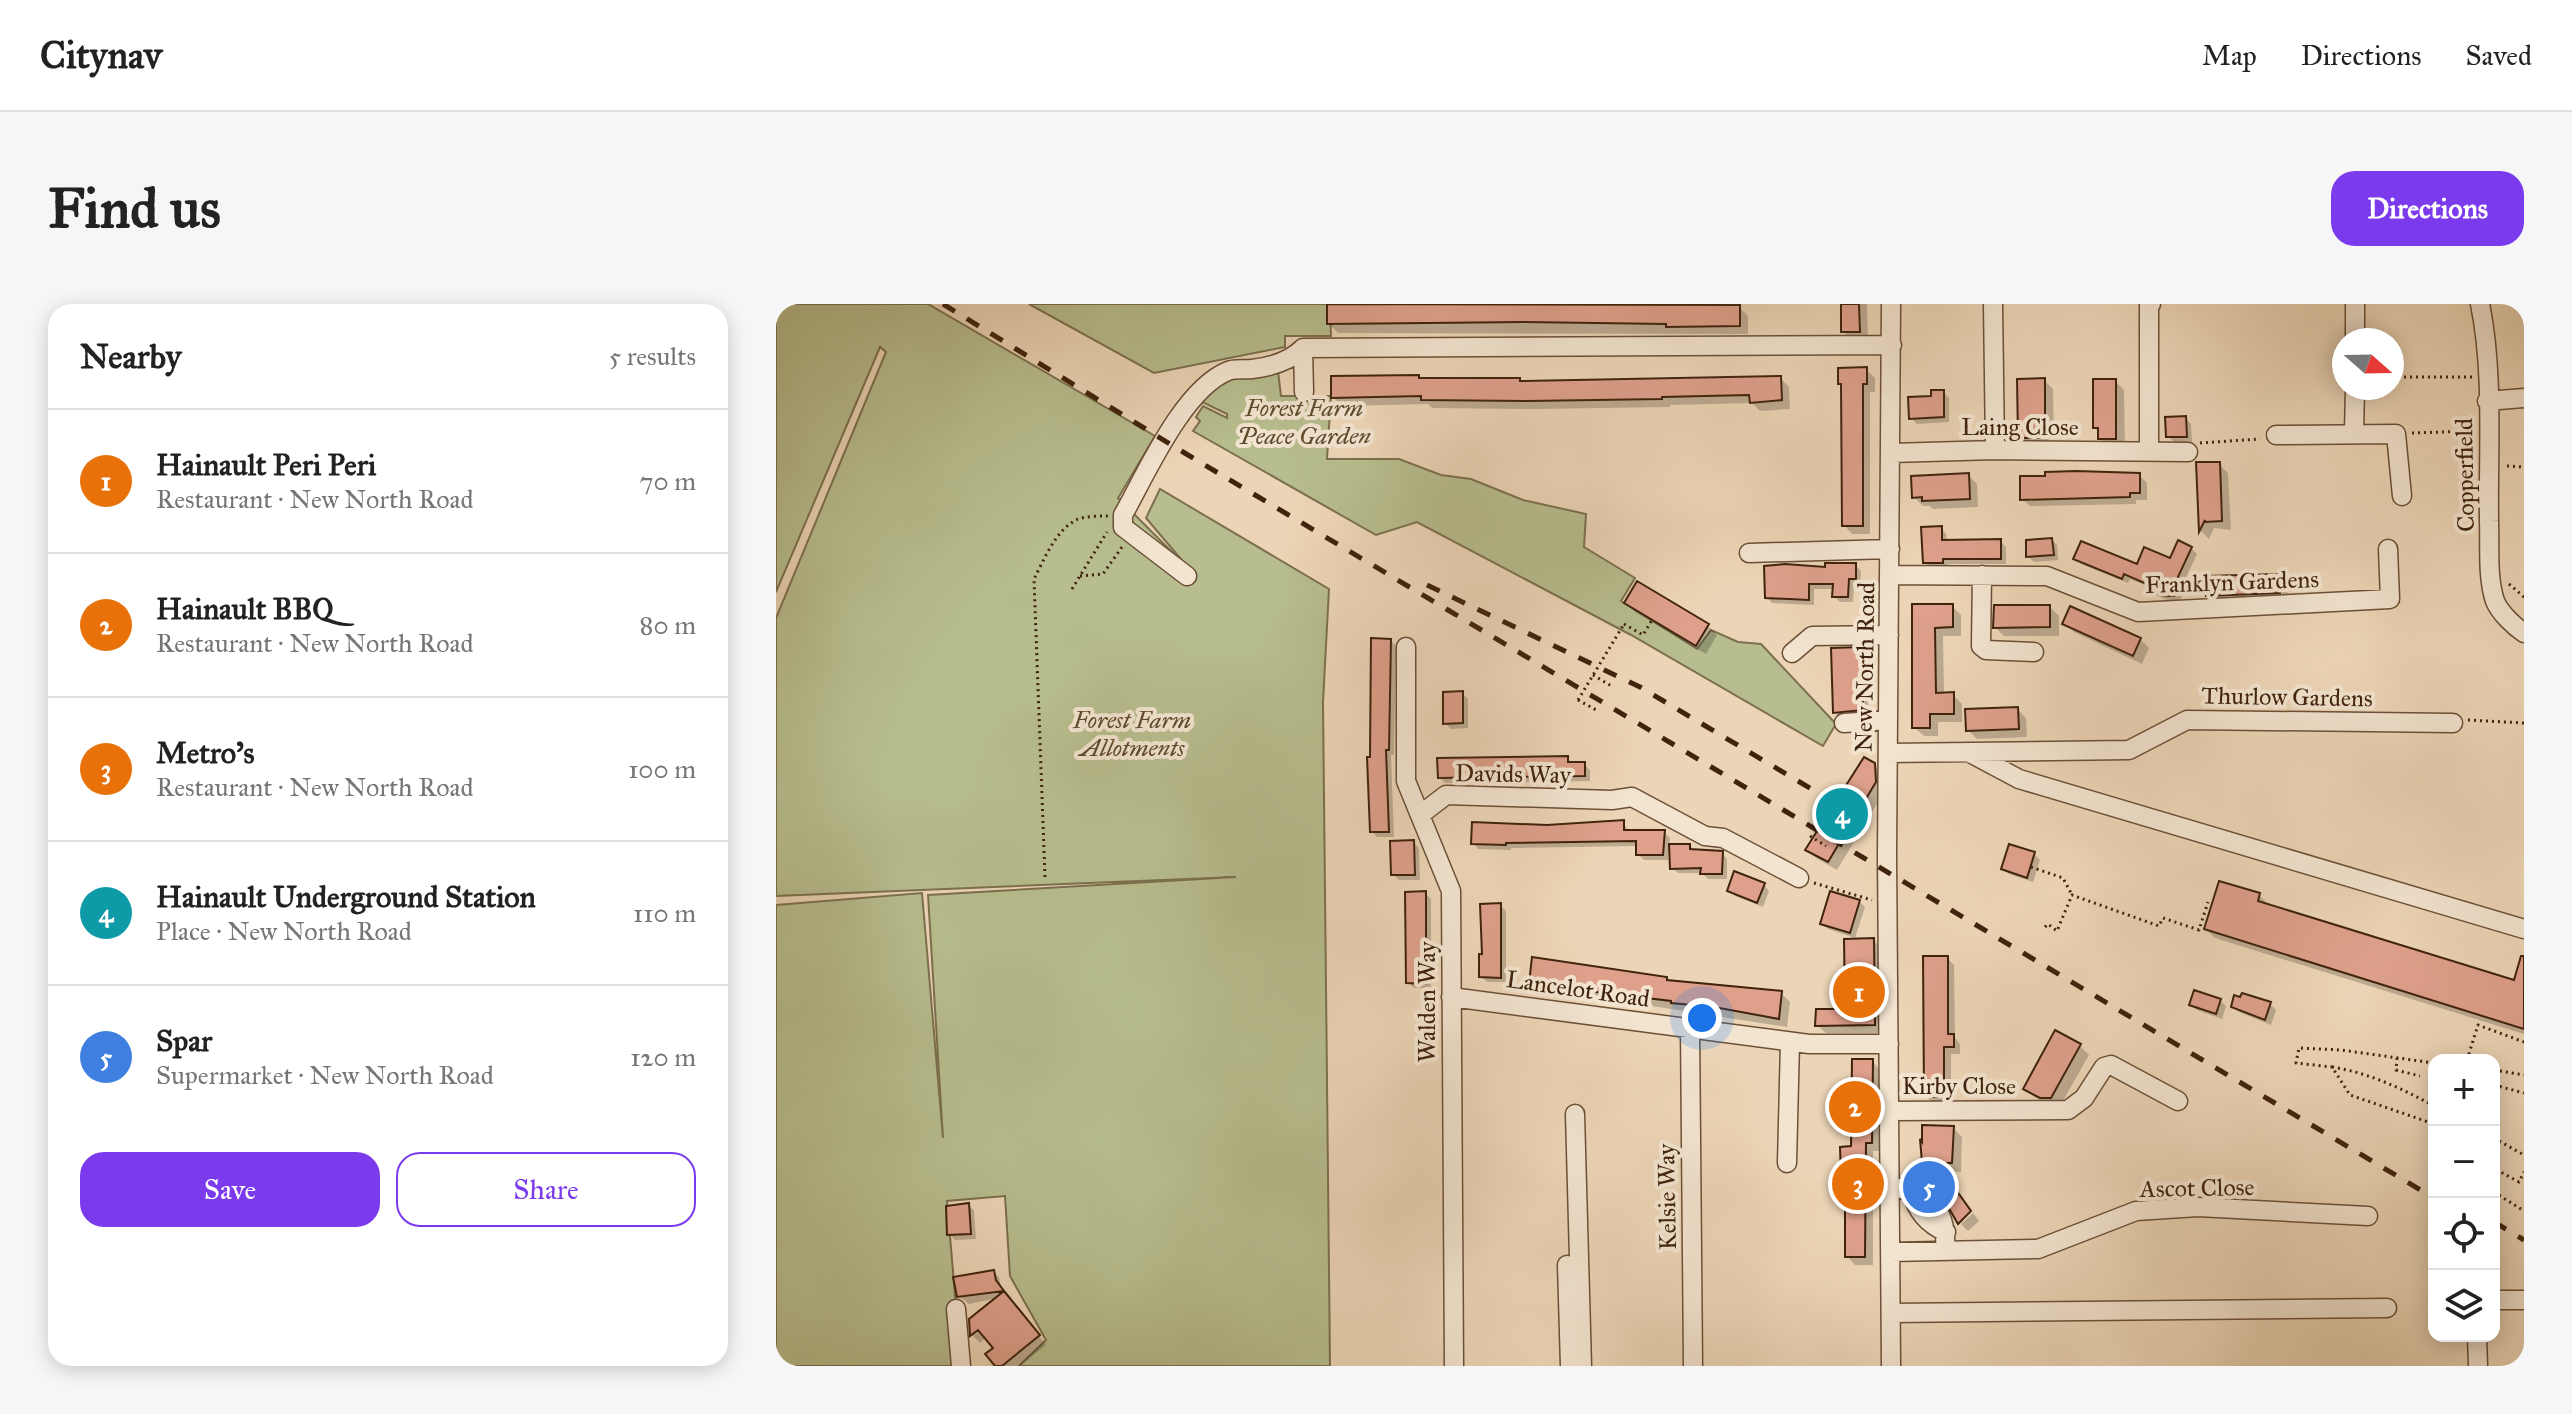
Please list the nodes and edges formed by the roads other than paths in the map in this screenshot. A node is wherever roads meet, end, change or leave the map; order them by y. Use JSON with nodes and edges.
{"nodes":[{"id":1,"x":1891,"y":304,"type":"edge"},
{"id":2,"x":1993,"y":304,"type":"edge"},
{"id":3,"x":2151,"y":304,"type":"edge"},
{"id":4,"x":2355,"y":304,"type":"edge"},
{"id":5,"x":2480,"y":304,"type":"edge"},
{"id":6,"x":2355,"y":328,"type":"edge"},
{"id":7,"x":1892,"y":345,"type":"junction"},
{"id":8,"x":1303,"y":348,"type":"junction"},
{"id":9,"x":1304,"y":392,"type":"dead end"},
{"id":10,"x":2524,"y":398,"type":"edge"},
{"id":11,"x":2355,"y":400,"type":"edge"},
{"id":12,"x":2487,"y":401,"type":"junction"},
{"id":13,"x":2354,"y":432,"type":"junction"},
{"id":14,"x":2276,"y":435,"type":"road end"},
{"id":15,"x":1995,"y":450,"type":"junction"},
{"id":16,"x":2149,"y":452,"type":"junction"},
{"id":17,"x":2188,"y":452,"type":"road end"},
{"id":18,"x":1891,"y":453,"type":"junction"},
{"id":19,"x":2402,"y":496,"type":"dead end"},
{"id":20,"x":1890,"y":549,"type":"junction"},
{"id":21,"x":2388,"y":549,"type":"dead end"},
{"id":22,"x":1749,"y":553,"type":"dead end"},
{"id":23,"x":1889,"y":575,"type":"junction"},
{"id":24,"x":1982,"y":575,"type":"junction"},
{"id":25,"x":1187,"y":576,"type":"dead end"},
{"id":26,"x":2524,"y":633,"type":"edge"},
{"id":27,"x":1889,"y":635,"type":"junction"},
{"id":28,"x":1406,"y":647,"type":"dead end"},
{"id":29,"x":2034,"y":652,"type":"dead end"},
{"id":30,"x":1792,"y":653,"type":"dead end"},
{"id":31,"x":1888,"y":720,"type":"junction"},
{"id":32,"x":1844,"y":723,"type":"dead end"},
{"id":33,"x":2453,"y":723,"type":"road end"},
{"id":34,"x":1888,"y":753,"type":"junction"},
{"id":35,"x":1972,"y":754,"type":"junction"},
{"id":36,"x":1420,"y":815,"type":"junction"},
{"id":37,"x":1799,"y":878,"type":"road end"},
{"id":38,"x":2524,"y":929,"type":"edge"},
{"id":39,"x":1451,"y":997,"type":"junction"},
{"id":40,"x":1690,"y":1028,"type":"junction"},
{"id":41,"x":1790,"y":1042,"type":"junction"},
{"id":42,"x":1889,"y":1044,"type":"junction"},
{"id":43,"x":2178,"y":1101,"type":"dead end"},
{"id":44,"x":1890,"y":1111,"type":"junction"},
{"id":45,"x":1787,"y":1163,"type":"dead end"},
{"id":46,"x":1890,"y":1185,"type":"junction"},
{"id":47,"x":2368,"y":1216,"type":"dead end"},
{"id":48,"x":1946,"y":1241,"type":"junction"},
{"id":49,"x":1890,"y":1252,"type":"junction"},
{"id":50,"x":2500,"y":1300,"type":"edge"},
{"id":51,"x":2524,"y":1300,"type":"edge"},
{"id":52,"x":2387,"y":1308,"type":"dead end"},
{"id":53,"x":956,"y":1309,"type":"dead end"},
{"id":54,"x":1891,"y":1313,"type":"junction"},
{"id":55,"x":2477,"y":1342,"type":"edge"},
{"id":56,"x":961,"y":1366,"type":"edge"},
{"id":57,"x":1454,"y":1366,"type":"edge"},
{"id":58,"x":1570,"y":1366,"type":"edge"},
{"id":59,"x":1582,"y":1366,"type":"edge"},
{"id":60,"x":1693,"y":1366,"type":"edge"},
{"id":61,"x":1891,"y":1366,"type":"edge"},
{"id":62,"x":2478,"y":1366,"type":"edge"}],
"edges":[{"from":1,"to":7,"type":"street","name":"New North Road"},
{"from":2,"to":15,"type":"street"},
{"from":3,"to":16,"type":"street"},
{"from":4,"to":6,"type":"street"},
{"from":5,"to":12,"type":"street","name":"Copperfield"},
{"from":7,"to":8,"type":"street"},
{"from":7,"to":18,"type":"street","name":"New North Road"},
{"from":8,"to":9,"type":"street"},
{"from":8,"to":25,"type":"street"},
{"from":10,"to":12,"type":"street"},
{"from":11,"to":13,"type":"street"},
{"from":12,"to":26,"type":"street","name":"Copperfield"},
{"from":13,"to":14,"type":"street"},
{"from":13,"to":19,"type":"street"},
{"from":15,"to":16,"type":"street","name":"Laing Close"},
{"from":15,"to":18,"type":"street","name":"Laing Close"},
{"from":16,"to":17,"type":"street","name":"Laing Close"},
{"from":18,"to":20,"type":"street","name":"New North Road"},
{"from":20,"to":22,"type":"street"},
{"from":20,"to":23,"type":"street","name":"New North Road"},
{"from":21,"to":24,"type":"street","name":"Franklyn Gardens"},
{"from":23,"to":24,"type":"street","name":"Franklyn Gardens"},
{"from":23,"to":27,"type":"street","name":"New North Road"},
{"from":24,"to":29,"type":"street"},
{"from":27,"to":30,"type":"street"},
{"from":27,"to":31,"type":"street","name":"New North Road"},
{"from":28,"to":36,"type":"street","name":"Walden Way"},
{"from":31,"to":32,"type":"street"},
{"from":31,"to":34,"type":"street","name":"New North Road"},
{"from":33,"to":35,"type":"street","name":"Thurlow Gardens"},
{"from":34,"to":35,"type":"street","name":"Thurlow Gardens"},
{"from":34,"to":42,"type":"street","name":"New North Road"},
{"from":35,"to":38,"type":"street"},
{"from":36,"to":37,"type":"street","name":"Davids Way"},
{"from":36,"to":39,"type":"street","name":"Walden Way"},
{"from":39,"to":40,"type":"street","name":"Lancelot Road"},
{"from":39,"to":57,"type":"street","name":"Walden Way"},
{"from":40,"to":41,"type":"street","name":"Lancelot Road"},
{"from":40,"to":60,"type":"street","name":"Kelsie Way"},
{"from":41,"to":42,"type":"street","name":"Lancelot Road"},
{"from":41,"to":45,"type":"street"},
{"from":42,"to":44,"type":"street","name":"New North Road"},
{"from":43,"to":44,"type":"street","name":"Kirby Close"},
{"from":44,"to":46,"type":"street","name":"New North Road"},
{"from":46,"to":48,"type":"street"},
{"from":46,"to":49,"type":"street","name":"New North Road"},
{"from":47,"to":48,"type":"street","name":"Ascot Close"},
{"from":48,"to":49,"type":"street","name":"Ascot Close"},
{"from":49,"to":54,"type":"street","name":"New North Road"},
{"from":50,"to":51,"type":"street"},
{"from":52,"to":54,"type":"street"},
{"from":53,"to":56,"type":"street"},
{"from":54,"to":61,"type":"street","name":"New North Road"},
{"from":55,"to":62,"type":"street"},
{"from":58,"to":59,"type":"street"}]}
